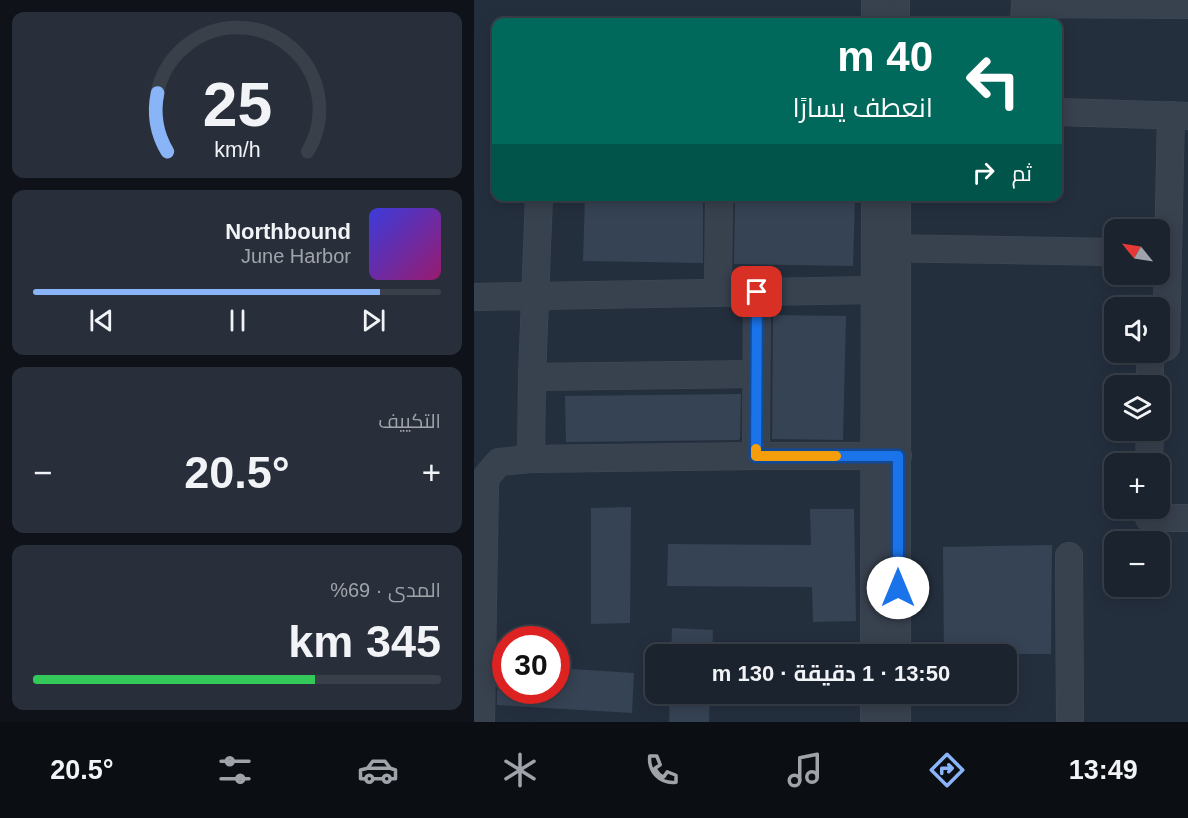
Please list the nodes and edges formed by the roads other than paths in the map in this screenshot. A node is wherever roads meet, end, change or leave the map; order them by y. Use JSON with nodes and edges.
{"nodes":[{"id":1,"x":875,"y":0,"type":"edge"},
{"id":2,"x":896,"y":0,"type":"edge"},
{"id":3,"x":1188,"y":5,"type":"edge"},
{"id":4,"x":875,"y":18,"type":"edge"},
{"id":5,"x":896,"y":18,"type":"edge"},
{"id":6,"x":1024,"y":18,"type":"edge"},
{"id":7,"x":1062,"y":112,"type":"edge"},
{"id":8,"x":1179,"y":116,"type":"edge"},
{"id":9,"x":539,"y":201,"type":"edge"},
{"id":10,"x":718,"y":201,"type":"edge"},
{"id":11,"x":876,"y":201,"type":"edge"},
{"id":12,"x":896,"y":201,"type":"edge"},
{"id":13,"x":886,"y":248,"type":"junction"},
{"id":14,"x":1104,"y":252,"type":"edge"},
{"id":15,"x":1172,"y":253,"type":"edge"},
{"id":16,"x":874,"y":290,"type":"junction"},
{"id":17,"x":757,"y":292,"type":"junction"},
{"id":18,"x":718,"y":293,"type":"junction"},
{"id":19,"x":534,"y":296,"type":"junction"},
{"id":20,"x":474,"y":297,"type":"edge"},
{"id":21,"x":1169,"y":297,"type":"edge"},
{"id":22,"x":756,"y":374,"type":"junction"},
{"id":23,"x":532,"y":377,"type":"junction"},
{"id":24,"x":756,"y":456,"type":"junction"},
{"id":25,"x":886,"y":456,"type":"junction"},
{"id":26,"x":531,"y":459,"type":"junction"},
{"id":27,"x":480,"y":485,"type":"edge"},
{"id":28,"x":1170,"y":518,"type":"edge"},
{"id":29,"x":1188,"y":518,"type":"edge"},
{"id":30,"x":1069,"y":556,"type":"dead end"},
{"id":31,"x":875,"y":644,"type":"edge"},
{"id":32,"x":896,"y":644,"type":"edge"},
{"id":33,"x":874,"y":704,"type":"edge"},
{"id":34,"x":897,"y":704,"type":"edge"},
{"id":35,"x":481,"y":722,"type":"edge"},
{"id":36,"x":874,"y":722,"type":"edge"},
{"id":37,"x":897,"y":722,"type":"edge"},
{"id":38,"x":1070,"y":722,"type":"edge"}],
"edges":[{"from":1,"to":4,"type":"street"},
{"from":2,"to":5,"type":"street"},
{"from":3,"to":6,"type":"street"},
{"from":7,"to":8,"type":"street"},
{"from":8,"to":15,"type":"street"},
{"from":9,"to":19,"type":"street"},
{"from":10,"to":18,"type":"street"},
{"from":11,"to":13,"type":"street"},
{"from":12,"to":13,"type":"street"},
{"from":13,"to":14,"type":"street"},
{"from":13,"to":16,"type":"street"},
{"from":13,"to":25,"type":"street"},
{"from":15,"to":21,"type":"street"},
{"from":16,"to":17,"type":"street"},
{"from":16,"to":25,"type":"street"},
{"from":17,"to":18,"type":"street"},
{"from":17,"to":22,"type":"street"},
{"from":18,"to":19,"type":"street"},
{"from":19,"to":20,"type":"street"},
{"from":19,"to":23,"type":"street"},
{"from":22,"to":23,"type":"street"},
{"from":22,"to":24,"type":"street"},
{"from":23,"to":26,"type":"street"},
{"from":24,"to":25,"type":"street"},
{"from":24,"to":26,"type":"street"},
{"from":25,"to":31,"type":"street"},
{"from":25,"to":32,"type":"street"},
{"from":26,"to":27,"type":"street"},
{"from":27,"to":35,"type":"street"},
{"from":28,"to":29,"type":"street"},
{"from":30,"to":38,"type":"street"},
{"from":33,"to":36,"type":"street"},
{"from":34,"to":37,"type":"street"}]}
